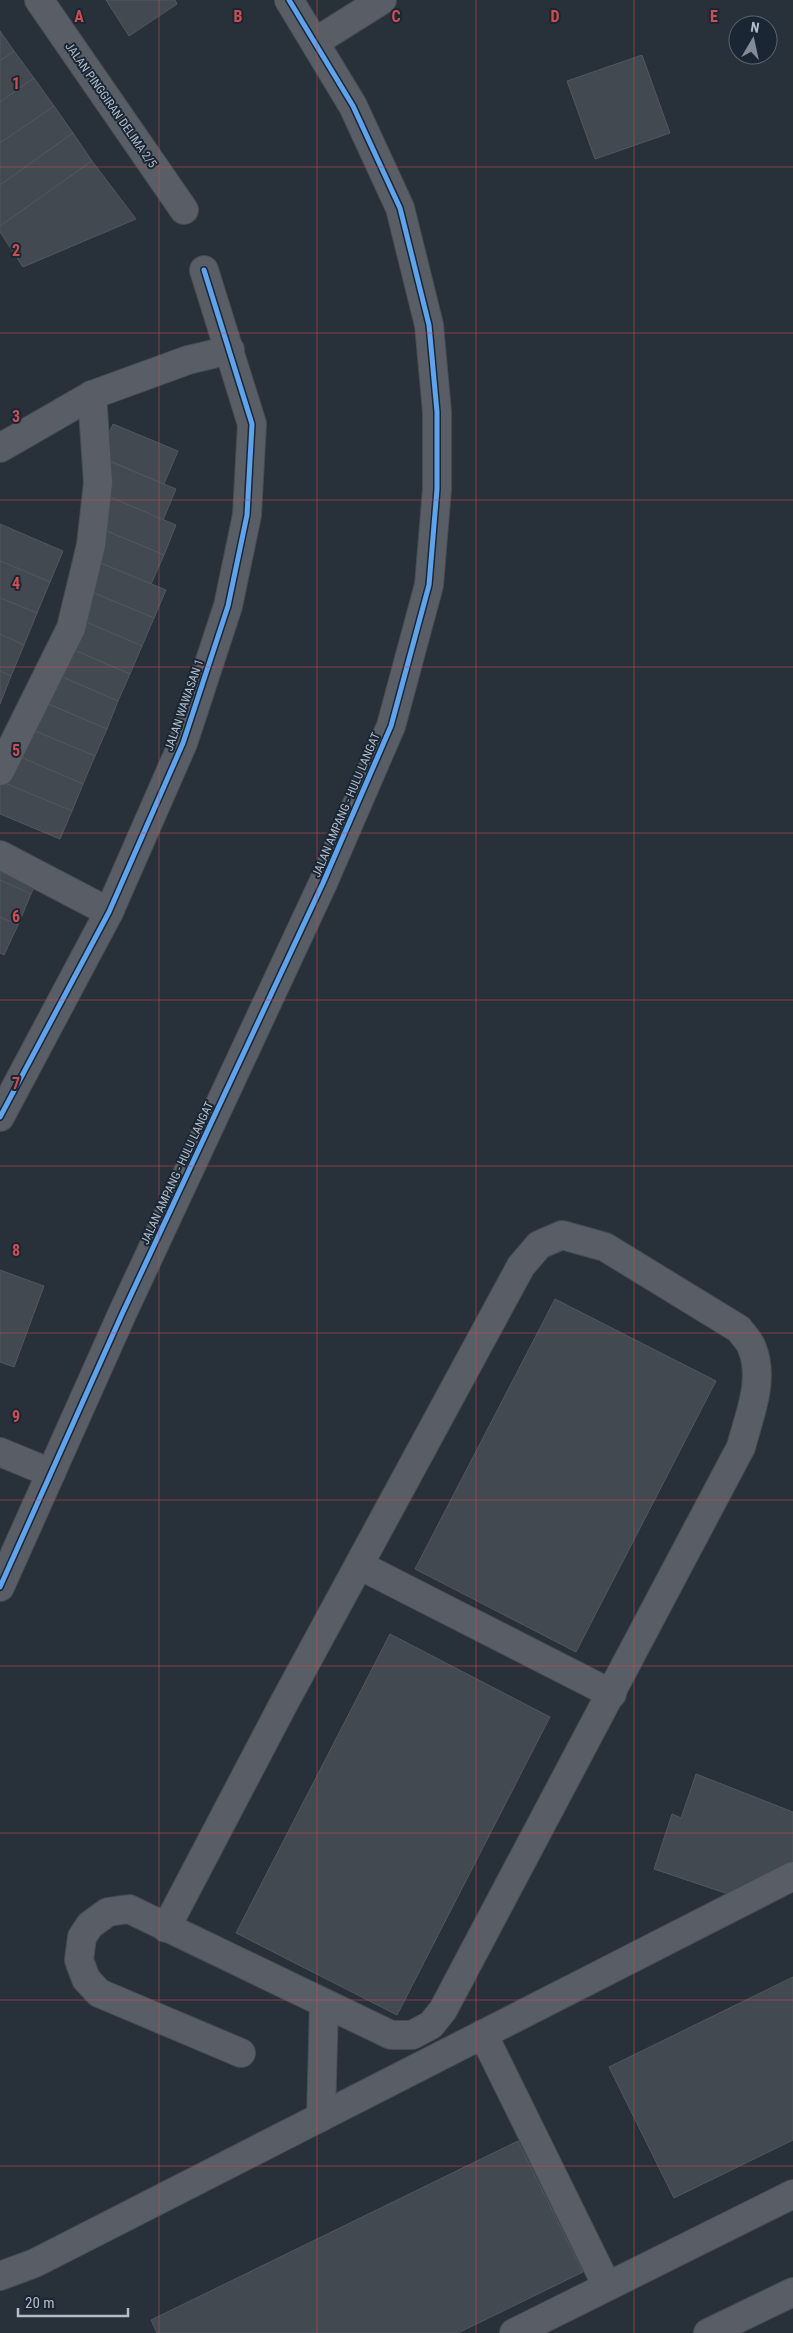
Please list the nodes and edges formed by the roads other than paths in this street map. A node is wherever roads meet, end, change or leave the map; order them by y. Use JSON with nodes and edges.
{"nodes":[{"id":1,"x":39,"y":0,"type":"edge"},
{"id":2,"x":289,"y":0,"type":"edge"},
{"id":3,"x":382,"y":0,"type":"edge"},
{"id":4,"x":315,"y":42,"type":"junction"},
{"id":5,"x":184,"y":210,"type":"dead end"},
{"id":6,"x":204,"y":270,"type":"dead end"},
{"id":7,"x":230,"y":350,"type":"junction"},
{"id":8,"x":92,"y":395,"type":"junction"},
{"id":9,"x":0,"y":448,"type":"edge"},
{"id":10,"x":0,"y":771,"type":"edge"},
{"id":11,"x":0,"y":855,"type":"edge"},
{"id":12,"x":109,"y":912,"type":"junction"},
{"id":13,"x":0,"y":1116,"type":"edge"},
{"id":14,"x":0,"y":1452,"type":"edge"},
{"id":15,"x":51,"y":1473,"type":"junction"},
{"id":16,"x":359,"y":1565,"type":"junction"},
{"id":17,"x":0,"y":1587,"type":"edge"},
{"id":18,"x":612,"y":1694,"type":"junction"},
{"id":19,"x":793,"y":1876,"type":"edge"},
{"id":20,"x":166,"y":1928,"type":"junction"},
{"id":21,"x":324,"y":2004,"type":"junction"},
{"id":22,"x":483,"y":2034,"type":"junction"},
{"id":23,"x":241,"y":2052,"type":"dead end"},
{"id":24,"x":321,"y":2117,"type":"junction"},
{"id":25,"x":793,"y":2194,"type":"edge"},
{"id":26,"x":0,"y":2276,"type":"edge"},
{"id":27,"x":608,"y":2286,"type":"junction"},
{"id":28,"x":793,"y":2292,"type":"edge"},
{"id":29,"x":751,"y":2324,"type":"edge"},
{"id":30,"x":514,"y":2333,"type":"edge"},
{"id":31,"x":708,"y":2333,"type":"edge"}],
"edges":[{"from":1,"to":5,"type":"street","name":"JALAN PINGGIRAN DELIMA 2/5"},
{"from":2,"to":4,"type":"street","name":"JALAN AMPANG - HULU LANGAT"},
{"from":3,"to":4,"type":"street"},
{"from":4,"to":15,"type":"street","name":"JALAN AMPANG - HULU LANGAT"},
{"from":6,"to":7,"type":"street","name":"JALAN WAWASAN 1"},
{"from":7,"to":8,"type":"street"},
{"from":7,"to":12,"type":"street","name":"JALAN WAWASAN 1"},
{"from":8,"to":9,"type":"street"},
{"from":8,"to":10,"type":"street"},
{"from":11,"to":12,"type":"street"},
{"from":12,"to":13,"type":"street","name":"JALAN WAWASAN 1"},
{"from":14,"to":15,"type":"street"},
{"from":15,"to":17,"type":"street","name":"JALAN AMPANG - HULU LANGAT"},
{"from":16,"to":18,"type":"street"},
{"from":16,"to":18,"type":"street"},
{"from":16,"to":20,"type":"street"},
{"from":18,"to":21,"type":"street"},
{"from":19,"to":22,"type":"street"},
{"from":20,"to":21,"type":"street"},
{"from":20,"to":23,"type":"street"},
{"from":21,"to":24,"type":"street"},
{"from":22,"to":24,"type":"street"},
{"from":22,"to":27,"type":"street"},
{"from":24,"to":26,"type":"street"},
{"from":25,"to":27,"type":"street"},
{"from":27,"to":30,"type":"street"},
{"from":28,"to":29,"type":"street"},
{"from":29,"to":31,"type":"street"}]}
